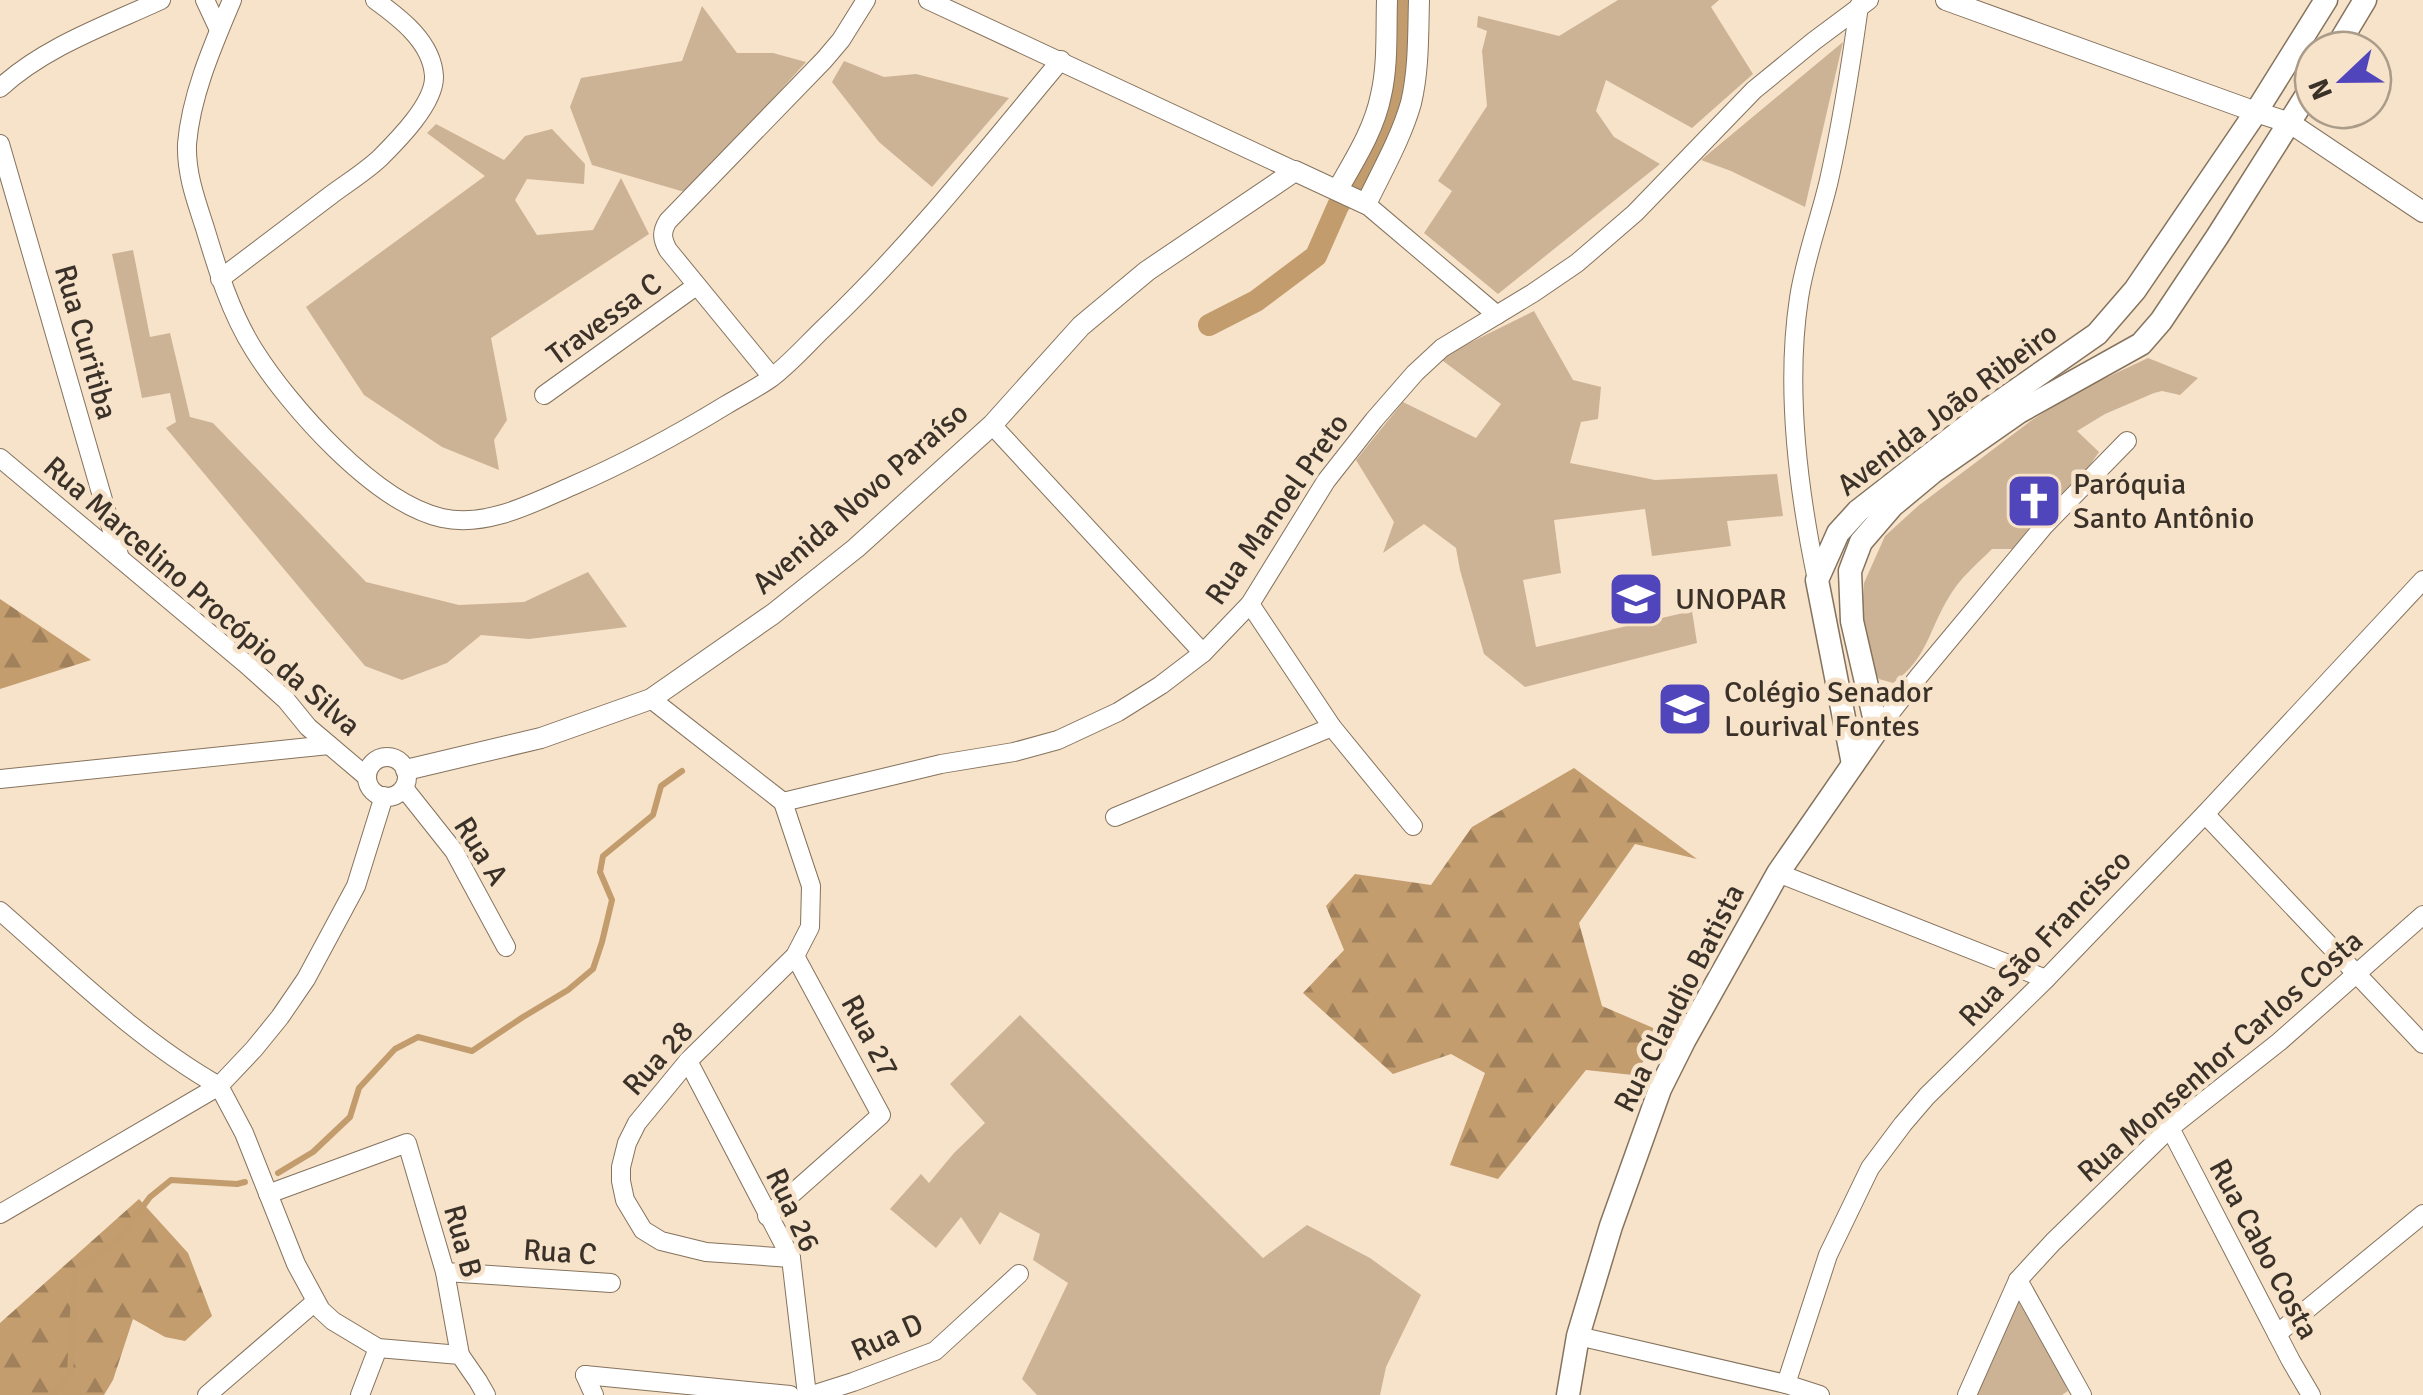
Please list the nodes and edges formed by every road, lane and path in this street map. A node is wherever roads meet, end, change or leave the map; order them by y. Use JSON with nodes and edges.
{"nodes":[{"id":1,"x":161,"y":0,"type":"edge"},
{"id":2,"x":205,"y":0,"type":"edge"},
{"id":3,"x":232,"y":0,"type":"edge"},
{"id":4,"x":375,"y":0,"type":"edge"},
{"id":5,"x":866,"y":0,"type":"edge"},
{"id":6,"x":928,"y":0,"type":"edge"},
{"id":7,"x":1387,"y":0,"type":"edge"},
{"id":8,"x":1419,"y":0,"type":"edge"},
{"id":9,"x":1946,"y":0,"type":"edge"},
{"id":10,"x":2326,"y":0,"type":"edge"},
{"id":11,"x":2366,"y":0,"type":"edge"},
{"id":12,"x":1864,"y":3,"type":"edge"},
{"id":13,"x":219,"y":30,"type":"junction"},
{"id":14,"x":2347,"y":30,"type":"edge"},
{"id":15,"x":1061,"y":60,"type":"junction"},
{"id":16,"x":0,"y":88,"type":"edge"},
{"id":17,"x":2256,"y":112,"type":"junction"},
{"id":18,"x":2293,"y":117,"type":"edge"},
{"id":19,"x":2290,"y":122,"type":"junction"},
{"id":20,"x":0,"y":144,"type":"edge"},
{"id":21,"x":1295,"y":171,"type":"junction"},
{"id":22,"x":1340,"y":190,"type":"junction"},
{"id":23,"x":1364,"y":203,"type":"junction"},
{"id":24,"x":2423,"y":212,"type":"edge"},
{"id":25,"x":220,"y":278,"type":"junction"},
{"id":26,"x":696,"y":286,"type":"junction"},
{"id":27,"x":1497,"y":315,"type":"junction"},
{"id":28,"x":772,"y":377,"type":"junction"},
{"id":29,"x":544,"y":395,"type":"dead end"},
{"id":30,"x":992,"y":424,"type":"junction"},
{"id":31,"x":2127,"y":441,"type":"dead end"},
{"id":32,"x":0,"y":458,"type":"edge"},
{"id":33,"x":120,"y":556,"type":"junction"},
{"id":34,"x":1817,"y":580,"type":"junction"},
{"id":35,"x":2423,"y":580,"type":"edge"},
{"id":36,"x":1250,"y":604,"type":"junction"},
{"id":37,"x":1203,"y":653,"type":"junction"},
{"id":38,"x":651,"y":699,"type":"junction"},
{"id":39,"x":1332,"y":726,"type":"junction"},
{"id":40,"x":1877,"y":730,"type":"junction"},
{"id":41,"x":329,"y":745,"type":"junction"},
{"id":42,"x":1853,"y":764,"type":"junction"},
{"id":43,"x":367,"y":777,"type":"junction"},
{"id":44,"x":0,"y":778,"type":"edge"},
{"id":45,"x":405,"y":779,"type":"junction"},
{"id":46,"x":384,"y":796,"type":"junction"},
{"id":47,"x":782,"y":802,"type":"junction"},
{"id":48,"x":2205,"y":814,"type":"junction"},
{"id":49,"x":1115,"y":817,"type":"dead end"},
{"id":50,"x":1413,"y":826,"type":"dead end"},
{"id":51,"x":1778,"y":873,"type":"junction"},
{"id":52,"x":0,"y":911,"type":"edge"},
{"id":53,"x":2423,"y":915,"type":"edge"},
{"id":54,"x":506,"y":947,"type":"dead end"},
{"id":55,"x":796,"y":956,"type":"junction"},
{"id":56,"x":2357,"y":972,"type":"junction"},
{"id":57,"x":2046,"y":979,"type":"junction"},
{"id":58,"x":2423,"y":1044,"type":"edge"},
{"id":59,"x":688,"y":1061,"type":"junction"},
{"id":60,"x":219,"y":1086,"type":"junction"},
{"id":61,"x":2170,"y":1128,"type":"junction"},
{"id":62,"x":268,"y":1194,"type":"junction"},
{"id":63,"x":0,"y":1214,"type":"edge"},
{"id":64,"x":2423,"y":1214,"type":"edge"},
{"id":65,"x":767,"y":1216,"type":"junction"},
{"id":66,"x":2415,"y":1228,"type":"edge"},
{"id":67,"x":791,"y":1258,"type":"junction"},
{"id":68,"x":444,"y":1272,"type":"junction"},
{"id":69,"x":1020,"y":1274,"type":"dead end"},
{"id":70,"x":2018,"y":1280,"type":"junction"},
{"id":71,"x":611,"y":1283,"type":"dead end"},
{"id":72,"x":314,"y":1302,"type":"junction"},
{"id":73,"x":2277,"y":1334,"type":"junction"},
{"id":74,"x":1578,"y":1336,"type":"junction"},
{"id":75,"x":378,"y":1348,"type":"junction"},
{"id":76,"x":460,"y":1355,"type":"junction"},
{"id":77,"x":853,"y":1382,"type":"junction"},
{"id":78,"x":1786,"y":1384,"type":"junction"},
{"id":79,"x":482,"y":1388,"type":"edge"},
{"id":80,"x":2073,"y":1392,"type":"edge"},
{"id":81,"x":207,"y":1395,"type":"edge"},
{"id":82,"x":360,"y":1395,"type":"edge"},
{"id":83,"x":594,"y":1395,"type":"edge"},
{"id":84,"x":790,"y":1395,"type":"edge"},
{"id":85,"x":809,"y":1395,"type":"edge"},
{"id":86,"x":869,"y":1395,"type":"edge"},
{"id":87,"x":1568,"y":1395,"type":"edge"},
{"id":88,"x":1820,"y":1395,"type":"edge"},
{"id":89,"x":1967,"y":1395,"type":"edge"},
{"id":90,"x":2312,"y":1395,"type":"edge"}],
"edges":[{"from":1,"to":16,"type":"street"},
{"from":2,"to":13,"type":"street"},
{"from":3,"to":13,"type":"street"},
{"from":4,"to":25,"type":"street"},
{"from":5,"to":26,"type":"street"},
{"from":6,"to":15,"type":"street"},
{"from":7,"to":22,"type":"street"},
{"from":8,"to":23,"type":"street"},
{"from":9,"to":17,"type":"street"},
{"from":10,"to":17,"type":"main road","name":"Avenida João Ribeiro"},
{"from":11,"to":14,"type":"main road"},
{"from":12,"to":27,"type":"street","name":"Rua Manoel Preto"},
{"from":12,"to":34,"type":"street"},
{"from":13,"to":25,"type":"street"},
{"from":15,"to":21,"type":"street"},
{"from":15,"to":28,"type":"street"},
{"from":17,"to":19,"type":"street"},
{"from":17,"to":34,"type":"main road","name":"Avenida João Ribeiro"},
{"from":18,"to":19,"type":"main road","name":"Avenida João Ribeiro"},
{"from":19,"to":24,"type":"street"},
{"from":19,"to":40,"type":"main road","name":"Avenida João Ribeiro"},
{"from":20,"to":33,"type":"street","name":"Rua Curitiba"},
{"from":21,"to":22,"type":"street"},
{"from":21,"to":30,"type":"street","name":"Avenida Novo Paraíso"},
{"from":22,"to":23,"type":"street"},
{"from":23,"to":27,"type":"street"},
{"from":25,"to":28,"type":"street"},
{"from":26,"to":28,"type":"street"},
{"from":26,"to":29,"type":"street","name":"Travessa C"},
{"from":27,"to":36,"type":"street","name":"Rua Manoel Preto"},
{"from":30,"to":37,"type":"street"},
{"from":30,"to":38,"type":"street","name":"Avenida Novo Paraíso"},
{"from":31,"to":40,"type":"street"},
{"from":32,"to":33,"type":"street","name":"Rua Marcelino Procópio da Silva"},
{"from":33,"to":41,"type":"street","name":"Rua Marcelino Procópio da Silva"},
{"from":34,"to":42,"type":"main road"},
{"from":35,"to":48,"type":"street","name":"Rua São Francisco"},
{"from":36,"to":37,"type":"street","name":"Rua Manoel Preto"},
{"from":36,"to":39,"type":"street"},
{"from":37,"to":47,"type":"street","name":"Rua Manoel Preto"},
{"from":38,"to":45,"type":"street","name":"Avenida Novo Paraíso"},
{"from":38,"to":47,"type":"street"},
{"from":39,"to":49,"type":"street"},
{"from":39,"to":50,"type":"street"},
{"from":40,"to":42,"type":"main road"},
{"from":41,"to":43,"type":"street","name":"Rua Marcelino Procópio da Silva"},
{"from":41,"to":44,"type":"street"},
{"from":42,"to":51,"type":"main road","name":"Rua Claudio Batista"},
{"from":43,"to":45,"type":"street"},
{"from":43,"to":46,"type":"street"},
{"from":45,"to":46,"type":"street"},
{"from":45,"to":54,"type":"street","name":"Rua A"},
{"from":46,"to":60,"type":"street"},
{"from":47,"to":55,"type":"street","name":"Rua 28"},
{"from":48,"to":56,"type":"street"},
{"from":48,"to":57,"type":"street","name":"Rua São Francisco"},
{"from":51,"to":57,"type":"street"},
{"from":51,"to":74,"type":"main road","name":"Rua Claudio Batista"},
{"from":52,"to":60,"type":"street"},
{"from":53,"to":56,"type":"street","name":"Rua Monsenhor Carlos Costa"},
{"from":55,"to":59,"type":"street","name":"Rua 28"},
{"from":55,"to":65,"type":"street","name":"Rua 27"},
{"from":56,"to":58,"type":"street"},
{"from":56,"to":61,"type":"street","name":"Rua Monsenhor Carlos Costa"},
{"from":57,"to":78,"type":"street","name":"Rua São Francisco"},
{"from":59,"to":65,"type":"street","name":"Rua 26"},
{"from":59,"to":67,"type":"street","name":"Rua 28"},
{"from":60,"to":62,"type":"street"},
{"from":60,"to":63,"type":"street"},
{"from":61,"to":70,"type":"street","name":"Rua Monsenhor Carlos Costa"},
{"from":61,"to":73,"type":"street","name":"Rua Cabo Costa"},
{"from":62,"to":68,"type":"street","name":"Rua B"},
{"from":62,"to":72,"type":"street"},
{"from":64,"to":66,"type":"street"},
{"from":65,"to":67,"type":"street","name":"Rua 26"},
{"from":66,"to":73,"type":"street"},
{"from":67,"to":85,"type":"street","name":"Rua 26"},
{"from":68,"to":71,"type":"street","name":"Rua C"},
{"from":68,"to":76,"type":"street","name":"Rua B"},
{"from":69,"to":77,"type":"street","name":"Rua D"},
{"from":70,"to":80,"type":"street"},
{"from":70,"to":89,"type":"street","name":"Rua Monsenhor Carlos Costa"},
{"from":72,"to":75,"type":"street"},
{"from":72,"to":81,"type":"street"},
{"from":73,"to":90,"type":"street","name":"Rua Cabo Costa"},
{"from":74,"to":78,"type":"street"},
{"from":74,"to":87,"type":"main road","name":"Rua Claudio Batista"},
{"from":75,"to":76,"type":"street"},
{"from":75,"to":82,"type":"street"},
{"from":76,"to":79,"type":"street"},
{"from":77,"to":85,"type":"street","name":"Rua D"},
{"from":77,"to":86,"type":"street"},
{"from":78,"to":88,"type":"street"},
{"from":83,"to":84,"type":"street"}]}
